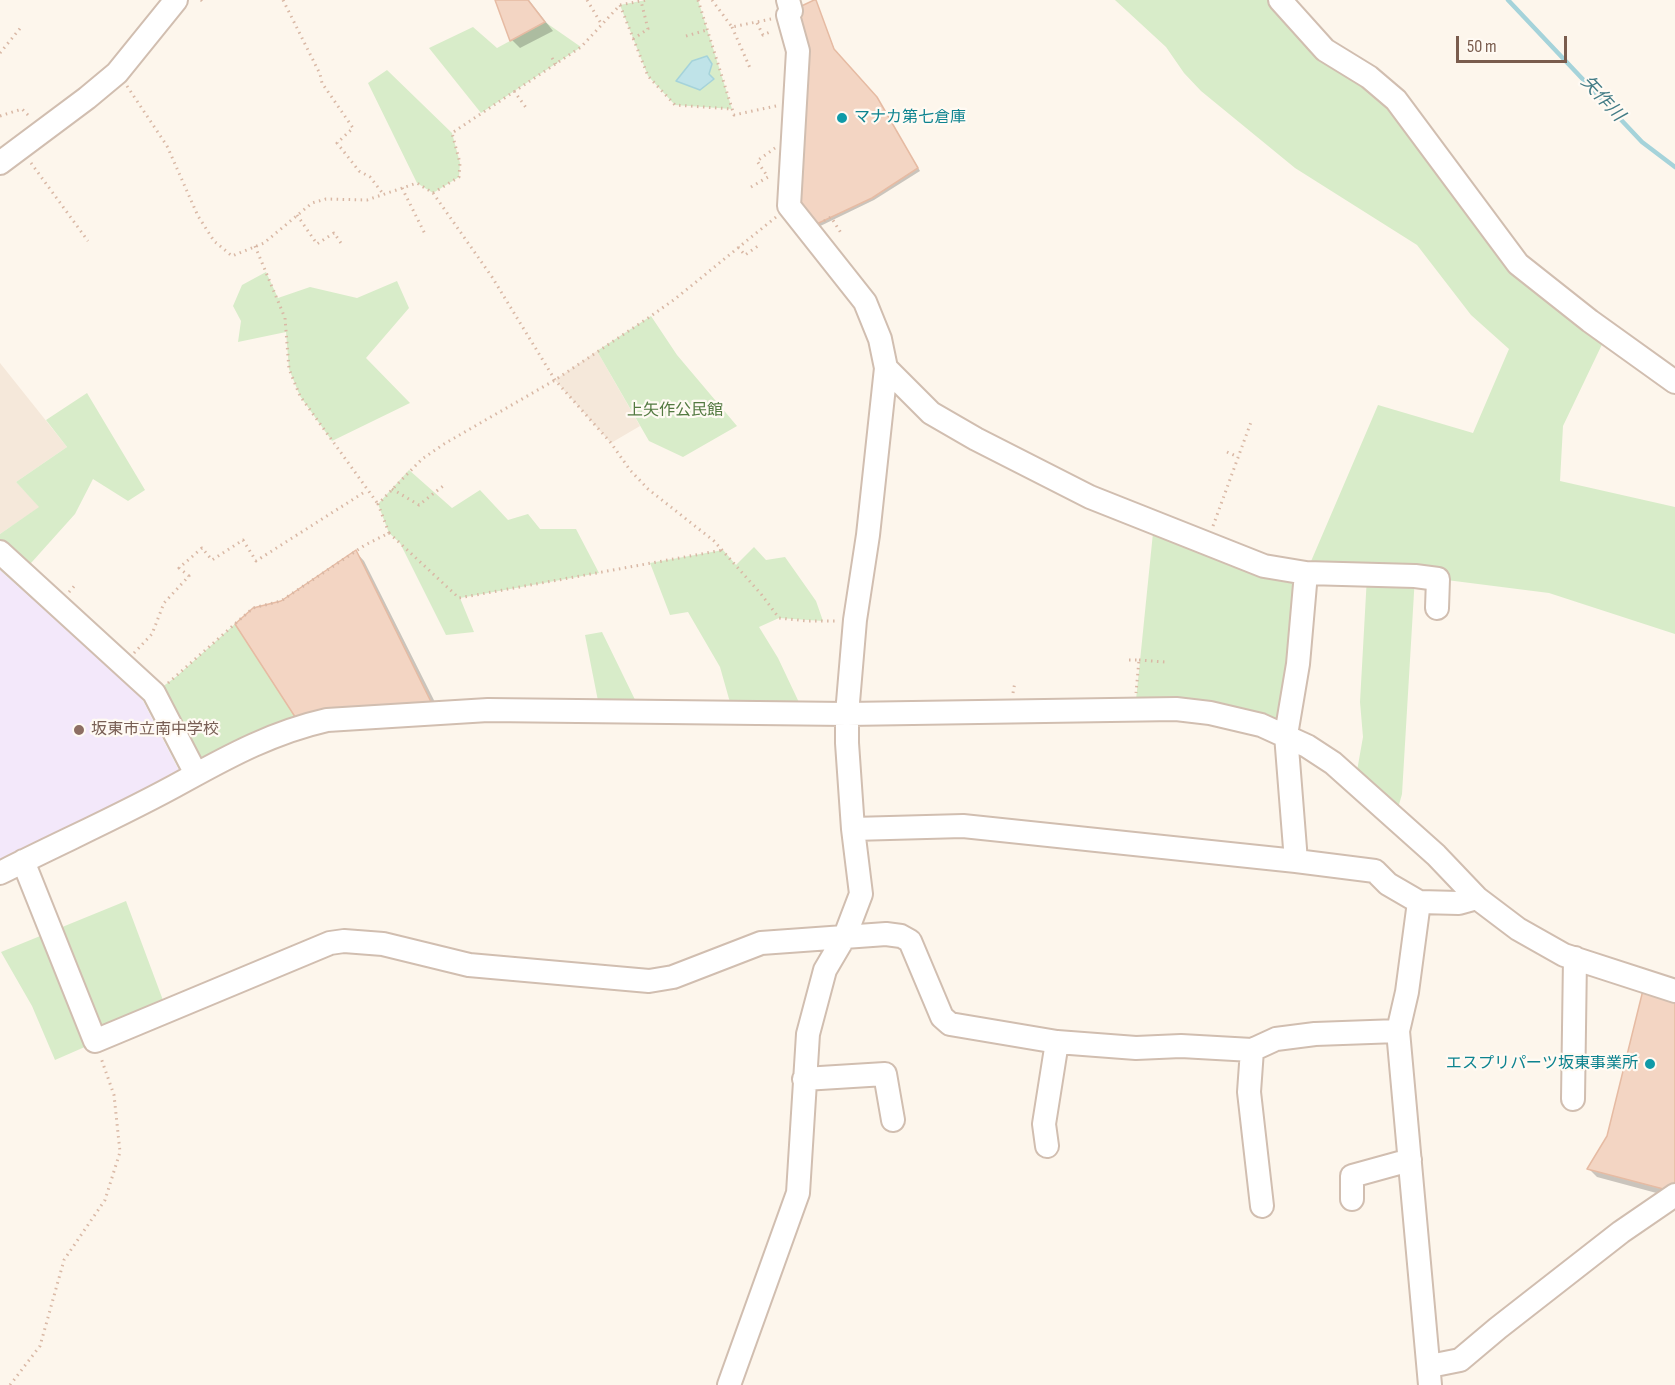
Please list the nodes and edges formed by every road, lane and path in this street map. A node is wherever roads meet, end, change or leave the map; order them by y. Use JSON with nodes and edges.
{"nodes":[{"id":1,"x":176,"y":0,"type":"edge"},
{"id":2,"x":283,"y":0,"type":"edge"},
{"id":3,"x":587,"y":0,"type":"edge"},
{"id":4,"x":644,"y":0,"type":"edge"},
{"id":5,"x":698,"y":0,"type":"edge"},
{"id":6,"x":712,"y":0,"type":"edge"},
{"id":7,"x":1280,"y":0,"type":"edge"},
{"id":8,"x":620,"y":5,"type":"junction"},
{"id":9,"x":788,"y":7,"type":"edge"},
{"id":10,"x":757,"y":23,"type":"junction"},
{"id":11,"x":602,"y":25,"type":"junction"},
{"id":12,"x":22,"y":26,"type":"dead end"},
{"id":13,"x":732,"y":27,"type":"junction"},
{"id":14,"x":708,"y":30,"type":"junction"},
{"id":15,"x":770,"y":32,"type":"dead end"},
{"id":16,"x":686,"y":36,"type":"dead end"},
{"id":17,"x":633,"y":39,"type":"junction"},
{"id":18,"x":0,"y":53,"type":"edge"},
{"id":19,"x":552,"y":58,"type":"dead end"},
{"id":20,"x":556,"y":64,"type":"junction"},
{"id":21,"x":750,"y":68,"type":"dead end"},
{"id":22,"x":117,"y":73,"type":"junction"},
{"id":23,"x":514,"y":91,"type":"junction"},
{"id":24,"x":796,"y":102,"type":"junction"},
{"id":25,"x":527,"y":109,"type":"dead end"},
{"id":26,"x":732,"y":109,"type":"junction"},
{"id":27,"x":0,"y":116,"type":"edge"},
{"id":28,"x":43,"y":130,"type":"junction"},
{"id":29,"x":794,"y":134,"type":"junction"},
{"id":30,"x":19,"y":147,"type":"junction"},
{"id":31,"x":0,"y":163,"type":"edge"},
{"id":32,"x":751,"y":187,"type":"dead end"},
{"id":33,"x":402,"y":188,"type":"junction"},
{"id":34,"x":433,"y":193,"type":"junction"},
{"id":35,"x":384,"y":195,"type":"junction"},
{"id":36,"x":789,"y":206,"type":"junction"},
{"id":37,"x":297,"y":215,"type":"junction"},
{"id":38,"x":426,"y":236,"type":"dead end"},
{"id":39,"x":88,"y":241,"type":"dead end"},
{"id":40,"x":255,"y":246,"type":"junction"},
{"id":41,"x":343,"y":246,"type":"dead end"},
{"id":42,"x":758,"y":246,"type":"dead end"},
{"id":43,"x":738,"y":248,"type":"junction"},
{"id":44,"x":886,"y":368,"type":"junction"},
{"id":45,"x":555,"y":380,"type":"junction"},
{"id":46,"x":1675,"y":382,"type":"edge"},
{"id":47,"x":1251,"y":422,"type":"dead end"},
{"id":48,"x":1227,"y":452,"type":"dead end"},
{"id":49,"x":1238,"y":457,"type":"junction"},
{"id":50,"x":443,"y":486,"type":"dead end"},
{"id":51,"x":392,"y":489,"type":"junction"},
{"id":52,"x":363,"y":493,"type":"dead end"},
{"id":53,"x":378,"y":504,"type":"junction"},
{"id":54,"x":389,"y":533,"type":"junction"},
{"id":55,"x":1206,"y":544,"type":"junction"},
{"id":56,"x":723,"y":550,"type":"junction"},
{"id":57,"x":0,"y":552,"type":"edge"},
{"id":58,"x":1306,"y":573,"type":"junction"},
{"id":59,"x":1437,"y":608,"type":"dead end"},
{"id":60,"x":855,"y":621,"type":"junction"},
{"id":61,"x":1129,"y":660,"type":"dead end"},
{"id":62,"x":1139,"y":660,"type":"junction"},
{"id":63,"x":1165,"y":662,"type":"dead end"},
{"id":64,"x":122,"y":665,"type":"junction"},
{"id":65,"x":154,"y":693,"type":"junction"},
{"id":66,"x":1135,"y":710,"type":"junction"},
{"id":67,"x":847,"y":714,"type":"junction"},
{"id":68,"x":1286,"y":735,"type":"junction"},
{"id":69,"x":196,"y":774,"type":"junction"},
{"id":70,"x":853,"y":829,"type":"junction"},
{"id":71,"x":23,"y":861,"type":"junction"},
{"id":72,"x":1296,"y":861,"type":"junction"},
{"id":73,"x":0,"y":873,"type":"edge"},
{"id":74,"x":1477,"y":898,"type":"junction"},
{"id":75,"x":1419,"y":902,"type":"junction"},
{"id":76,"x":845,"y":936,"type":"junction"},
{"id":77,"x":1575,"y":958,"type":"junction"},
{"id":78,"x":1675,"y":992,"type":"edge"},
{"id":79,"x":1398,"y":1031,"type":"junction"},
{"id":80,"x":96,"y":1041,"type":"junction"},
{"id":81,"x":1058,"y":1042,"type":"junction"},
{"id":82,"x":1252,"y":1050,"type":"junction"},
{"id":83,"x":804,"y":1079,"type":"junction"},
{"id":84,"x":1573,"y":1099,"type":"dead end"},
{"id":85,"x":893,"y":1120,"type":"dead end"},
{"id":86,"x":1047,"y":1146,"type":"dead end"},
{"id":87,"x":1410,"y":1160,"type":"junction"},
{"id":88,"x":1675,"y":1195,"type":"edge"},
{"id":89,"x":1352,"y":1198,"type":"dead end"},
{"id":90,"x":1262,"y":1206,"type":"dead end"},
{"id":91,"x":1430,"y":1376,"type":"edge"},
{"id":92,"x":10,"y":1385,"type":"edge"},
{"id":93,"x":729,"y":1385,"type":"edge"}],
"edges":[{"from":1,"to":22,"type":"street"},
{"from":2,"to":35,"type":"path"},
{"from":3,"to":11,"type":"path"},
{"from":4,"to":8,"type":"path"},
{"from":4,"to":17,"type":"path"},
{"from":5,"to":14,"type":"path"},
{"from":6,"to":13,"type":"path"},
{"from":7,"to":46,"type":"street"},
{"from":8,"to":11,"type":"path"},
{"from":8,"to":17,"type":"path"},
{"from":9,"to":10,"type":"path"},
{"from":9,"to":24,"type":"street"},
{"from":10,"to":13,"type":"path"},
{"from":10,"to":15,"type":"path"},
{"from":11,"to":20,"type":"path"},
{"from":12,"to":18,"type":"path"},
{"from":13,"to":21,"type":"path"},
{"from":14,"to":16,"type":"path"},
{"from":14,"to":26,"type":"path"},
{"from":17,"to":26,"type":"path"},
{"from":19,"to":20,"type":"path"},
{"from":20,"to":23,"type":"path"},
{"from":22,"to":28,"type":"street"},
{"from":22,"to":40,"type":"path"},
{"from":23,"to":25,"type":"path"},
{"from":23,"to":34,"type":"path"},
{"from":24,"to":26,"type":"path"},
{"from":24,"to":29,"type":"street"},
{"from":27,"to":28,"type":"path"},
{"from":28,"to":30,"type":"street"},
{"from":29,"to":32,"type":"path"},
{"from":29,"to":36,"type":"street"},
{"from":30,"to":31,"type":"street"},
{"from":30,"to":39,"type":"path"},
{"from":33,"to":34,"type":"path"},
{"from":33,"to":35,"type":"path"},
{"from":33,"to":38,"type":"path"},
{"from":34,"to":45,"type":"path"},
{"from":35,"to":37,"type":"path"},
{"from":36,"to":43,"type":"path"},
{"from":36,"to":44,"type":"street"},
{"from":37,"to":40,"type":"path"},
{"from":37,"to":41,"type":"path"},
{"from":40,"to":53,"type":"path"},
{"from":42,"to":43,"type":"path"},
{"from":43,"to":45,"type":"path"},
{"from":44,"to":55,"type":"street"},
{"from":44,"to":60,"type":"street"},
{"from":45,"to":51,"type":"path"},
{"from":45,"to":56,"type":"path"},
{"from":47,"to":49,"type":"path"},
{"from":48,"to":49,"type":"path"},
{"from":49,"to":55,"type":"path"},
{"from":50,"to":51,"type":"path"},
{"from":51,"to":53,"type":"path"},
{"from":52,"to":64,"type":"path"},
{"from":53,"to":54,"type":"path"},
{"from":54,"to":56,"type":"path"},
{"from":54,"to":65,"type":"path"},
{"from":55,"to":58,"type":"street"},
{"from":56,"to":60,"type":"path"},
{"from":57,"to":64,"type":"street"},
{"from":58,"to":59,"type":"street"},
{"from":58,"to":68,"type":"street"},
{"from":60,"to":67,"type":"street"},
{"from":61,"to":62,"type":"path"},
{"from":62,"to":63,"type":"path"},
{"from":62,"to":66,"type":"path"},
{"from":64,"to":65,"type":"street"},
{"from":65,"to":69,"type":"street"},
{"from":66,"to":67,"type":"street"},
{"from":66,"to":68,"type":"street"},
{"from":67,"to":69,"type":"street"},
{"from":67,"to":70,"type":"street"},
{"from":68,"to":72,"type":"street"},
{"from":68,"to":74,"type":"street"},
{"from":69,"to":71,"type":"street"},
{"from":70,"to":72,"type":"street"},
{"from":70,"to":76,"type":"street"},
{"from":71,"to":73,"type":"street"},
{"from":71,"to":80,"type":"street"},
{"from":72,"to":75,"type":"street"},
{"from":74,"to":75,"type":"street"},
{"from":74,"to":77,"type":"street"},
{"from":75,"to":79,"type":"street"},
{"from":76,"to":80,"type":"street"},
{"from":76,"to":81,"type":"street"},
{"from":76,"to":83,"type":"street"},
{"from":77,"to":78,"type":"street"},
{"from":77,"to":84,"type":"street"},
{"from":79,"to":82,"type":"street"},
{"from":79,"to":87,"type":"street"},
{"from":80,"to":92,"type":"path"},
{"from":81,"to":82,"type":"street"},
{"from":81,"to":86,"type":"street"},
{"from":82,"to":90,"type":"street"},
{"from":83,"to":85,"type":"street"},
{"from":83,"to":93,"type":"street"},
{"from":87,"to":89,"type":"street"},
{"from":87,"to":91,"type":"street"},
{"from":88,"to":91,"type":"street"}]}
